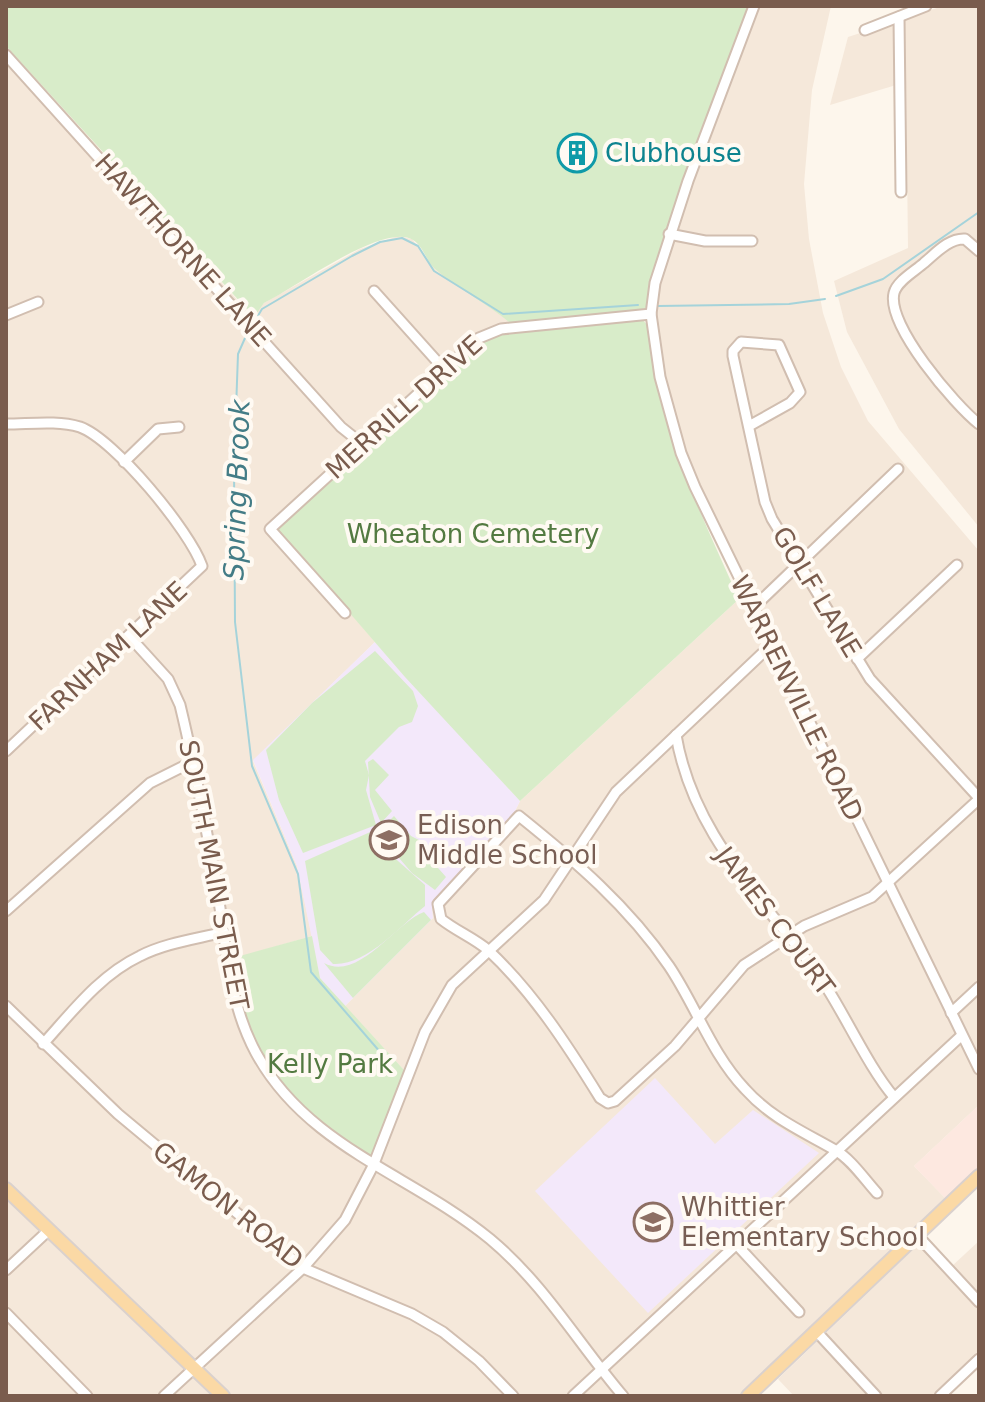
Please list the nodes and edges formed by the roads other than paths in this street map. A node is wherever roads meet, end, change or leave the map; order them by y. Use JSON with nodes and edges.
{"nodes":[{"id":1,"x":754,"y":6,"type":"edge"},
{"id":2,"x":926,"y":6,"type":"edge"},
{"id":3,"x":899,"y":17,"type":"junction"},
{"id":4,"x":865,"y":30,"type":"dead end"},
{"id":5,"x":6,"y":55,"type":"edge"},
{"id":6,"x":901,"y":192,"type":"dead end"},
{"id":7,"x":669,"y":234,"type":"junction"},
{"id":8,"x":752,"y":241,"type":"dead end"},
{"id":9,"x":979,"y":251,"type":"edge"},
{"id":10,"x":374,"y":291,"type":"dead end"},
{"id":11,"x":38,"y":302,"type":"dead end"},
{"id":12,"x":651,"y":314,"type":"junction"},
{"id":13,"x":6,"y":315,"type":"edge"},
{"id":14,"x":443,"y":368,"type":"junction"},
{"id":15,"x":6,"y":424,"type":"edge"},
{"id":16,"x":979,"y":424,"type":"edge"},
{"id":17,"x":749,"y":426,"type":"junction"},
{"id":18,"x":179,"y":427,"type":"dead end"},
{"id":19,"x":361,"y":443,"type":"junction"},
{"id":20,"x":124,"y":462,"type":"junction"},
{"id":21,"x":898,"y":469,"type":"dead end"},
{"id":22,"x":798,"y":563,"type":"junction"},
{"id":23,"x":957,"y":565,"type":"dead end"},
{"id":24,"x":753,"y":608,"type":"junction"},
{"id":25,"x":345,"y":613,"type":"dead end"},
{"id":26,"x":129,"y":636,"type":"junction"},
{"id":27,"x":770,"y":646,"type":"junction"},
{"id":28,"x":857,"y":659,"type":"junction"},
{"id":29,"x":676,"y":735,"type":"junction"},
{"id":30,"x":6,"y":751,"type":"edge"},
{"id":31,"x":192,"y":762,"type":"junction"},
{"id":32,"x":979,"y":798,"type":"edge"},
{"id":33,"x":573,"y":859,"type":"junction"},
{"id":34,"x":888,"y":884,"type":"junction"},
{"id":35,"x":6,"y":911,"type":"edge"},
{"id":36,"x":224,"y":932,"type":"junction"},
{"id":37,"x":789,"y":935,"type":"junction"},
{"id":38,"x":489,"y":952,"type":"junction"},
{"id":39,"x":979,"y":987,"type":"edge"},
{"id":40,"x":6,"y":1006,"type":"edge"},
{"id":41,"x":951,"y":1013,"type":"junction"},
{"id":42,"x":699,"y":1019,"type":"junction"},
{"id":43,"x":961,"y":1036,"type":"junction"},
{"id":44,"x":43,"y":1044,"type":"junction"},
{"id":45,"x":979,"y":1069,"type":"edge"},
{"id":46,"x":894,"y":1097,"type":"junction"},
{"id":47,"x":837,"y":1151,"type":"junction"},
{"id":48,"x":373,"y":1166,"type":"junction"},
{"id":49,"x":979,"y":1176,"type":"edge"},
{"id":50,"x":6,"y":1189,"type":"edge"},
{"id":51,"x":877,"y":1193,"type":"dead end"},
{"id":52,"x":49,"y":1230,"type":"junction"},
{"id":53,"x":917,"y":1235,"type":"junction"},
{"id":54,"x":736,"y":1244,"type":"junction"},
{"id":55,"x":303,"y":1268,"type":"junction"},
{"id":56,"x":6,"y":1270,"type":"edge"},
{"id":57,"x":979,"y":1302,"type":"edge"},
{"id":58,"x":799,"y":1312,"type":"dead end"},
{"id":59,"x":6,"y":1313,"type":"edge"},
{"id":60,"x":816,"y":1331,"type":"junction"},
{"id":61,"x":979,"y":1359,"type":"edge"},
{"id":62,"x":194,"y":1368,"type":"junction"},
{"id":63,"x":601,"y":1368,"type":"junction"},
{"id":64,"x":87,"y":1396,"type":"edge"},
{"id":65,"x":164,"y":1396,"type":"edge"},
{"id":66,"x":223,"y":1396,"type":"edge"},
{"id":67,"x":513,"y":1396,"type":"edge"},
{"id":68,"x":573,"y":1396,"type":"edge"},
{"id":69,"x":623,"y":1396,"type":"edge"},
{"id":70,"x":748,"y":1396,"type":"edge"},
{"id":71,"x":876,"y":1396,"type":"edge"},
{"id":72,"x":940,"y":1396,"type":"edge"}],
"edges":[{"from":1,"to":7,"type":"street","name":"WARRENVILLE ROAD"},
{"from":2,"to":3,"type":"street"},
{"from":3,"to":4,"type":"street"},
{"from":3,"to":6,"type":"street"},
{"from":5,"to":19,"type":"street","name":"HAWTHORNE LANE"},
{"from":7,"to":8,"type":"street"},
{"from":7,"to":12,"type":"street","name":"WARRENVILLE ROAD"},
{"from":9,"to":16,"type":"street"},
{"from":10,"to":14,"type":"street"},
{"from":11,"to":13,"type":"street"},
{"from":12,"to":14,"type":"street","name":"MERRILL DRIVE"},
{"from":12,"to":24,"type":"street","name":"WARRENVILLE ROAD"},
{"from":14,"to":19,"type":"street","name":"MERRILL DRIVE"},
{"from":15,"to":20,"type":"street"},
{"from":17,"to":17,"type":"street","name":"GOLF LANE"},
{"from":17,"to":22,"type":"street","name":"GOLF LANE"},
{"from":18,"to":20,"type":"street"},
{"from":19,"to":25,"type":"street","name":"MERRILL DRIVE"},
{"from":20,"to":26,"type":"street","name":"FARNHAM LANE"},
{"from":21,"to":22,"type":"street"},
{"from":22,"to":24,"type":"street"},
{"from":22,"to":28,"type":"street","name":"GOLF LANE"},
{"from":23,"to":28,"type":"street"},
{"from":24,"to":27,"type":"street","name":"WARRENVILLE ROAD"},
{"from":26,"to":30,"type":"street","name":"FARNHAM LANE"},
{"from":26,"to":31,"type":"street","name":"SOUTH MAIN STREET"},
{"from":27,"to":29,"type":"street"},
{"from":27,"to":34,"type":"street","name":"WARRENVILLE ROAD"},
{"from":28,"to":32,"type":"street","name":"GOLF LANE"},
{"from":29,"to":33,"type":"street"},
{"from":29,"to":37,"type":"street","name":"JAMES COURT"},
{"from":31,"to":35,"type":"street"},
{"from":31,"to":36,"type":"street","name":"SOUTH MAIN STREET"},
{"from":32,"to":34,"type":"street"},
{"from":33,"to":38,"type":"street"},
{"from":33,"to":38,"type":"street"},
{"from":33,"to":42,"type":"street"},
{"from":34,"to":37,"type":"street"},
{"from":34,"to":41,"type":"street","name":"WARRENVILLE ROAD"},
{"from":36,"to":44,"type":"street"},
{"from":36,"to":48,"type":"street","name":"SOUTH MAIN STREET"},
{"from":37,"to":42,"type":"street"},
{"from":37,"to":46,"type":"street","name":"JAMES COURT"},
{"from":38,"to":42,"type":"street"},
{"from":38,"to":48,"type":"street"},
{"from":39,"to":41,"type":"street"},
{"from":40,"to":44,"type":"street","name":"GAMON ROAD"},
{"from":41,"to":43,"type":"street","name":"WARRENVILLE ROAD"},
{"from":42,"to":47,"type":"street"},
{"from":43,"to":45,"type":"street","name":"WARRENVILLE ROAD"},
{"from":43,"to":46,"type":"street"},
{"from":44,"to":55,"type":"street","name":"GAMON ROAD"},
{"from":46,"to":47,"type":"street"},
{"from":47,"to":51,"type":"street"},
{"from":47,"to":54,"type":"street"},
{"from":48,"to":55,"type":"street"},
{"from":48,"to":63,"type":"street","name":"SOUTH MAIN STREET"},
{"from":49,"to":53,"type":"main road"},
{"from":50,"to":52,"type":"main road"},
{"from":52,"to":56,"type":"street"},
{"from":52,"to":62,"type":"main road"},
{"from":53,"to":57,"type":"street"},
{"from":53,"to":60,"type":"main road"},
{"from":54,"to":58,"type":"street"},
{"from":54,"to":63,"type":"street"},
{"from":55,"to":62,"type":"street"},
{"from":55,"to":67,"type":"street","name":"GAMON ROAD"},
{"from":59,"to":64,"type":"street"},
{"from":60,"to":70,"type":"main road"},
{"from":60,"to":71,"type":"street"},
{"from":61,"to":72,"type":"street"},
{"from":62,"to":65,"type":"street"},
{"from":62,"to":66,"type":"main road"},
{"from":63,"to":68,"type":"street"},
{"from":63,"to":69,"type":"street","name":"SOUTH MAIN STREET"}]}
